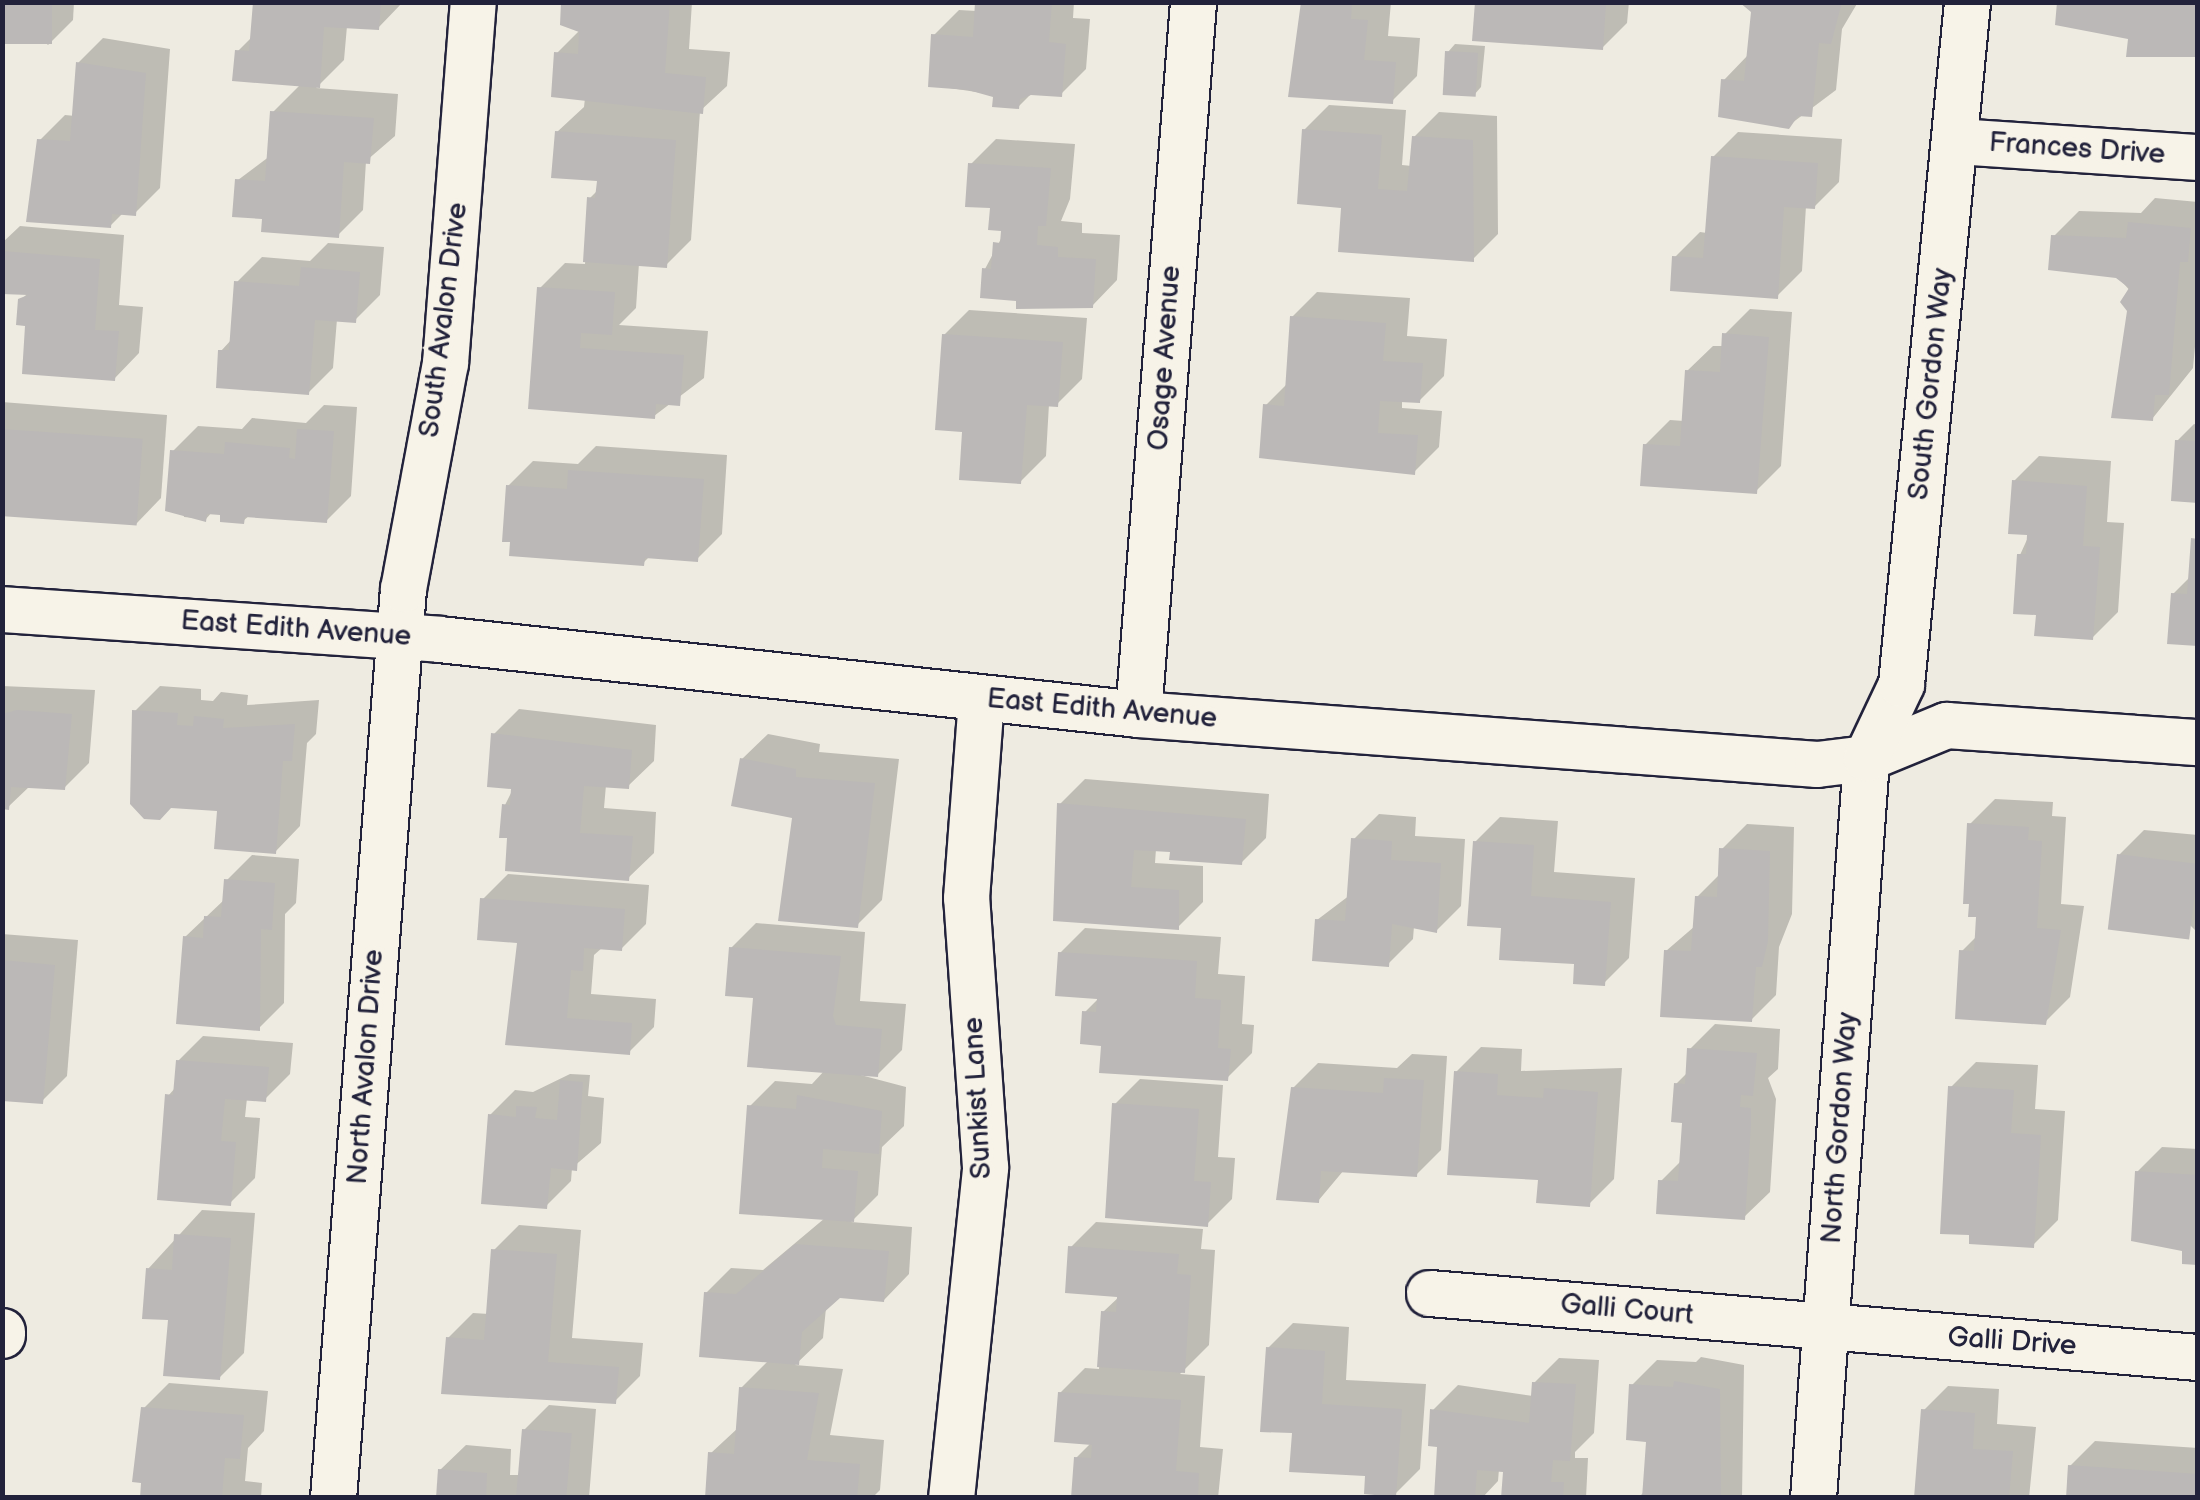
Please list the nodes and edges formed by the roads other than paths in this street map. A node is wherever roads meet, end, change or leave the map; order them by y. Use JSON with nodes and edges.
{"nodes":[{"id":1,"x":473,"y":2,"type":"edge"},
{"id":2,"x":1193,"y":2,"type":"edge"},
{"id":3,"x":1967,"y":2,"type":"edge"},
{"id":4,"x":1956,"y":141,"type":"junction"},
{"id":5,"x":2198,"y":157,"type":"edge"},
{"id":6,"x":2,"y":609,"type":"edge"},
{"id":7,"x":399,"y":636,"type":"junction"},
{"id":8,"x":981,"y":698,"type":"junction"},
{"id":9,"x":1138,"y":714,"type":"junction"},
{"id":10,"x":2198,"y":742,"type":"edge"},
{"id":11,"x":1866,"y":758,"type":"junction"},
{"id":12,"x":1429,"y":1293,"type":"dead end"},
{"id":13,"x":1826,"y":1328,"type":"junction"},
{"id":14,"x":2198,"y":1356,"type":"edge"},
{"id":15,"x":333,"y":1498,"type":"edge"},
{"id":16,"x":951,"y":1498,"type":"edge"},
{"id":17,"x":1814,"y":1498,"type":"edge"}],
"edges":[{"from":1,"to":7,"type":"street","name":"South Avalon Drive"},
{"from":2,"to":9,"type":"street","name":"Osage Avenue"},
{"from":3,"to":4,"type":"street","name":"South Gordon Way"},
{"from":4,"to":5,"type":"street","name":"Frances Drive"},
{"from":4,"to":11,"type":"street","name":"South Gordon Way"},
{"from":6,"to":7,"type":"street","name":"East Edith Avenue"},
{"from":7,"to":8,"type":"street","name":"East Edith Avenue"},
{"from":7,"to":15,"type":"street","name":"North Avalon Drive"},
{"from":8,"to":9,"type":"street","name":"East Edith Avenue"},
{"from":8,"to":16,"type":"street","name":"Sunkist Lane"},
{"from":9,"to":11,"type":"street","name":"East Edith Avenue"},
{"from":10,"to":11,"type":"street","name":"East Edith Avenue"},
{"from":11,"to":13,"type":"street","name":"North Gordon Way"},
{"from":12,"to":13,"type":"street","name":"Galli Court"},
{"from":13,"to":14,"type":"street","name":"Galli Drive"},
{"from":13,"to":17,"type":"street","name":"North Gordon Way"}]}
